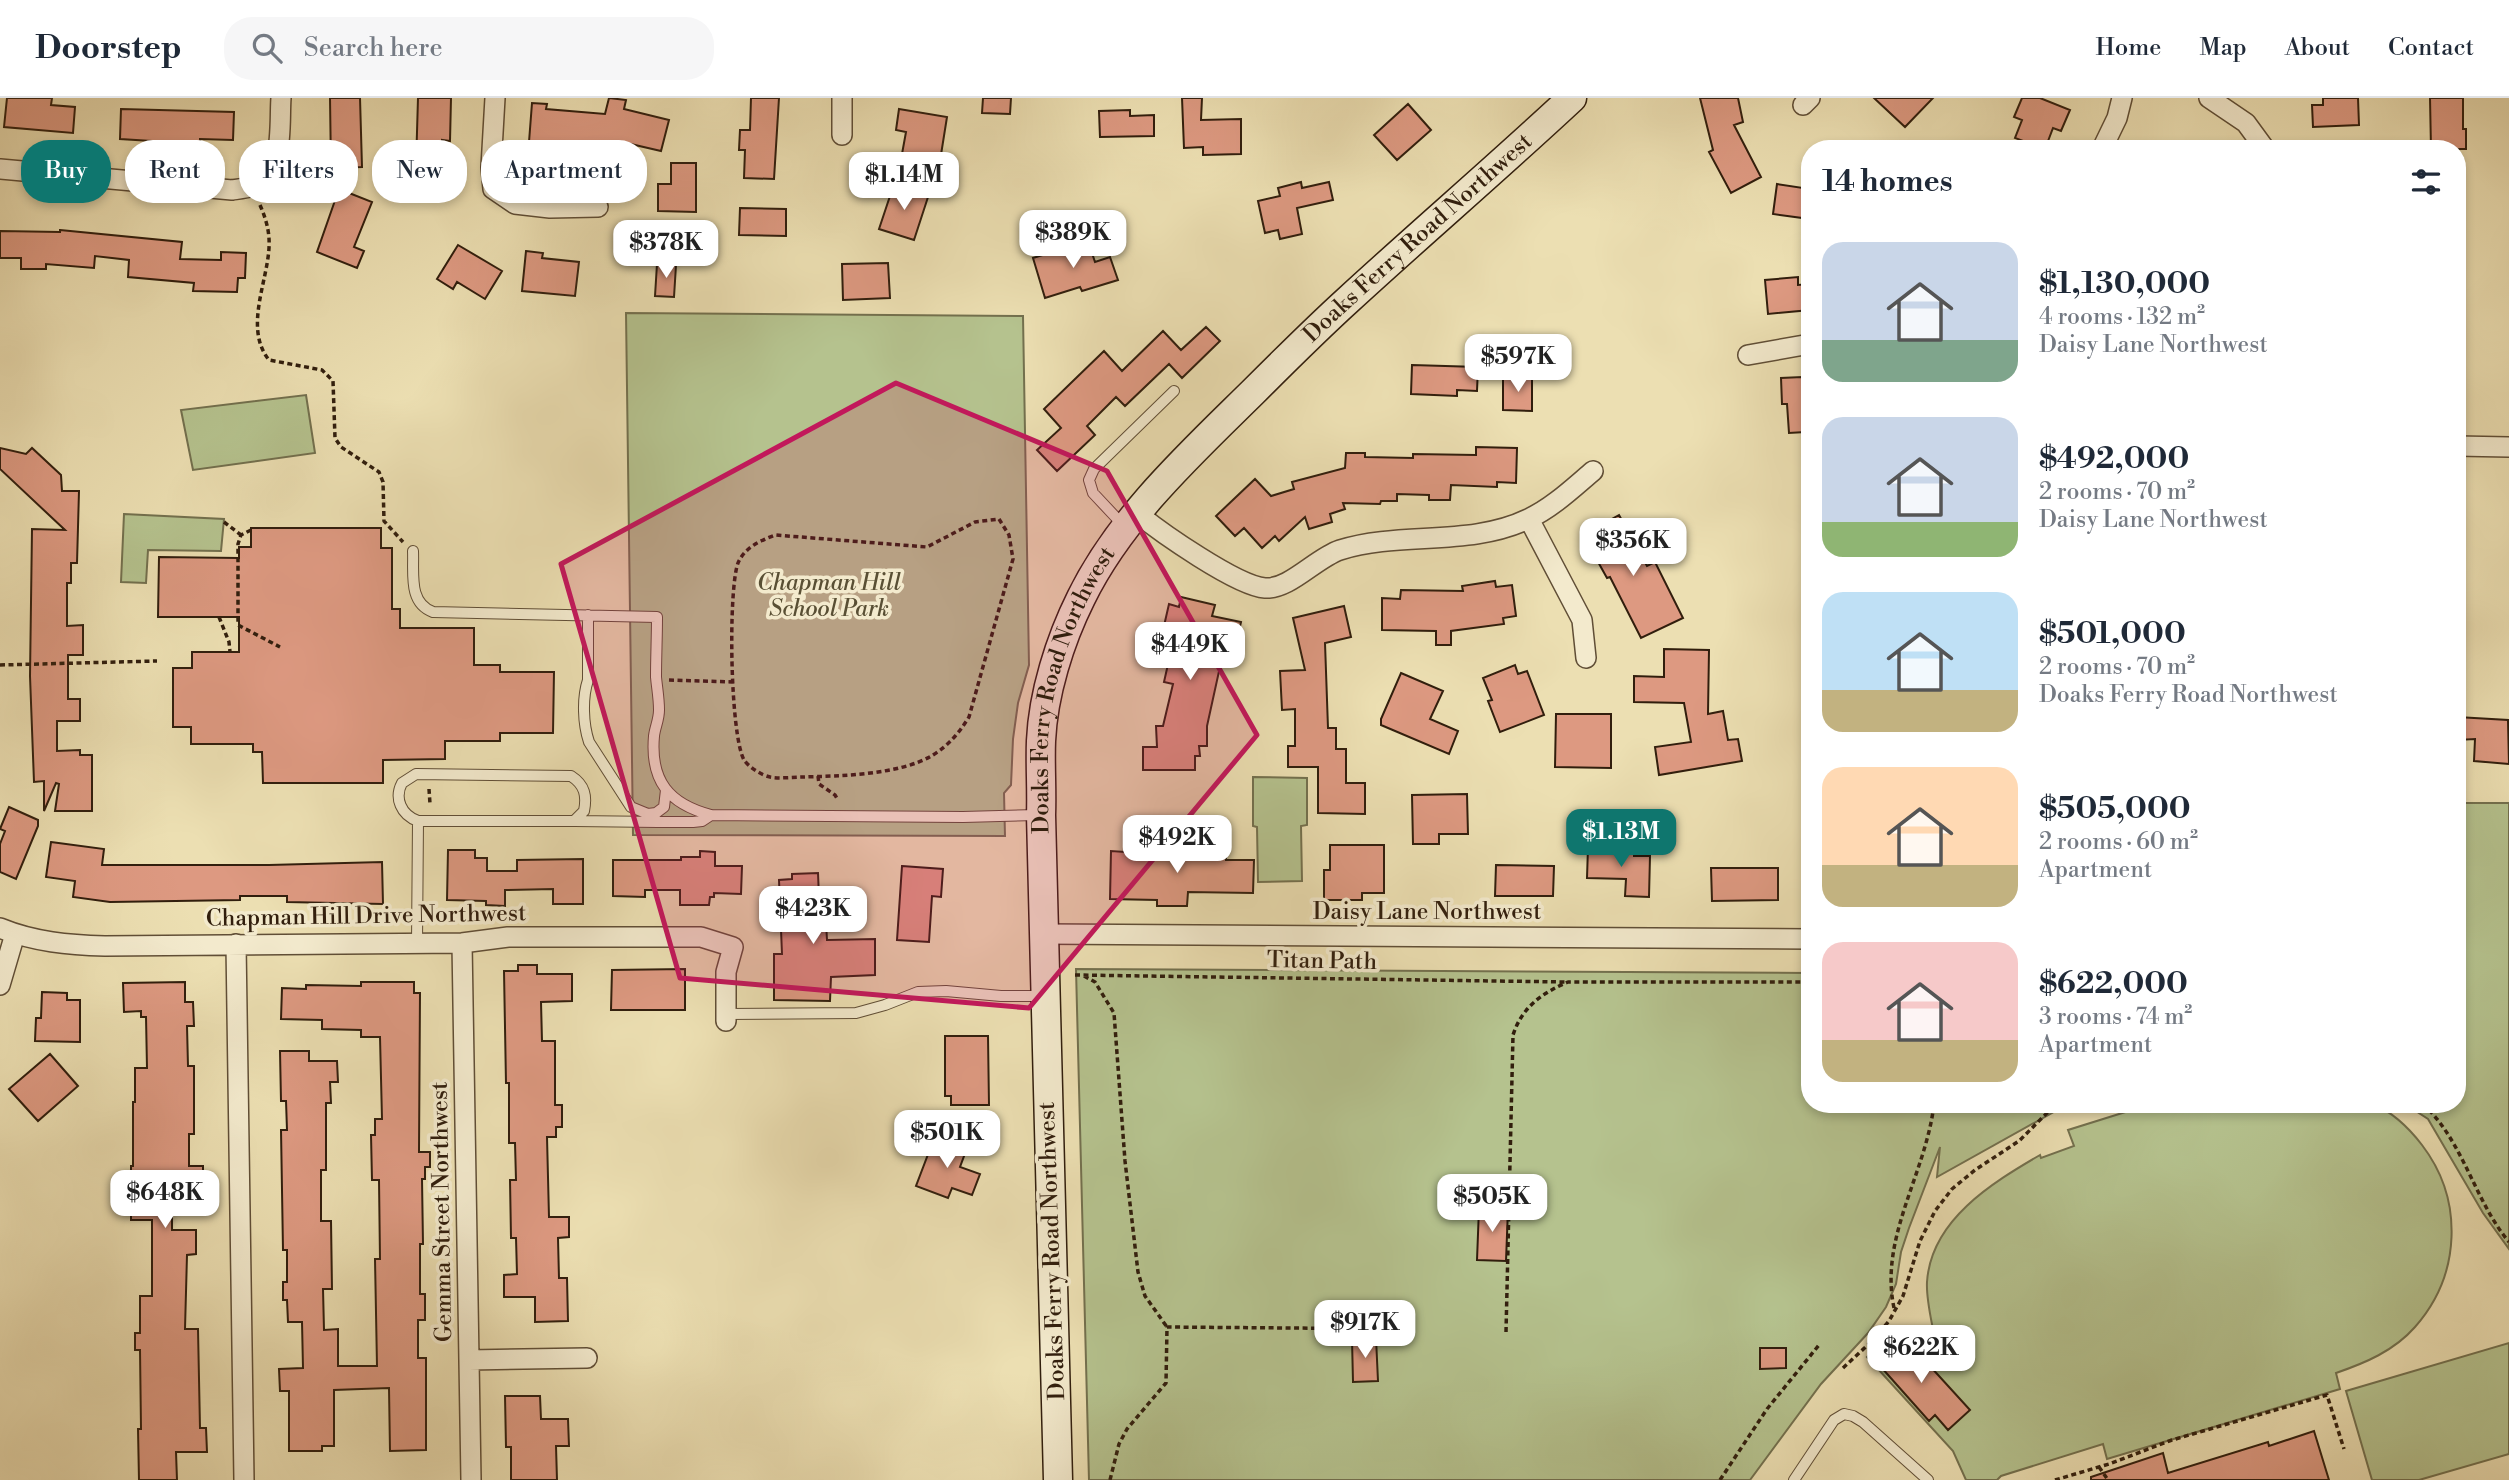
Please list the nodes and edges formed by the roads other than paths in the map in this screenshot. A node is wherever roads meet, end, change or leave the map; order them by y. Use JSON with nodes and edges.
{"nodes":[{"id":1,"x":281,"y":98,"type":"edge"},
{"id":2,"x":495,"y":98,"type":"edge"},
{"id":3,"x":842,"y":98,"type":"edge"},
{"id":4,"x":1572,"y":98,"type":"edge"},
{"id":5,"x":2122,"y":98,"type":"edge"},
{"id":6,"x":2209,"y":98,"type":"edge"},
{"id":7,"x":842,"y":135,"type":"dead end"},
{"id":8,"x":2106,"y":140,"type":"edge"},
{"id":9,"x":2259,"y":140,"type":"edge"},
{"id":10,"x":0,"y":169,"type":"edge"},
{"id":11,"x":598,"y":207,"type":"dead end"},
{"id":12,"x":1801,"y":346,"type":"edge"},
{"id":13,"x":1748,"y":355,"type":"dead end"},
{"id":14,"x":1174,"y":391,"type":"dead end"},
{"id":15,"x":2466,"y":446,"type":"edge"},
{"id":16,"x":2509,"y":447,"type":"edge"},
{"id":17,"x":1592,"y":471,"type":"dead end"},
{"id":18,"x":1529,"y":519,"type":"junction"},
{"id":19,"x":1131,"y":520,"type":"junction"},
{"id":20,"x":414,"y":551,"type":"road end"},
{"id":21,"x":588,"y":615,"type":"junction"},
{"id":22,"x":1586,"y":657,"type":"dead end"},
{"id":23,"x":666,"y":790,"type":"junction"},
{"id":24,"x":648,"y":814,"type":"junction"},
{"id":25,"x":711,"y":815,"type":"junction"},
{"id":26,"x":1041,"y":815,"type":"junction"},
{"id":27,"x":418,"y":821,"type":"junction"},
{"id":28,"x":575,"y":821,"type":"junction"},
{"id":29,"x":658,"y":822,"type":"junction"},
{"id":30,"x":8,"y":931,"type":"edge"},
{"id":31,"x":1044,"y":934,"type":"junction"},
{"id":32,"x":1801,"y":939,"type":"edge"},
{"id":33,"x":417,"y":943,"type":"junction"},
{"id":34,"x":462,"y":943,"type":"junction"},
{"id":35,"x":236,"y":944,"type":"junction"},
{"id":36,"x":0,"y":985,"type":"edge"},
{"id":37,"x":1045,"y":985,"type":"junction"},
{"id":38,"x":726,"y":1017,"type":"joint"},
{"id":39,"x":587,"y":1359,"type":"dead end"},
{"id":40,"x":469,"y":1360,"type":"junction"},
{"id":41,"x":244,"y":1480,"type":"edge"},
{"id":42,"x":471,"y":1480,"type":"edge"},
{"id":43,"x":1058,"y":1480,"type":"edge"},
{"id":44,"x":1794,"y":1480,"type":"edge"},
{"id":45,"x":1928,"y":1480,"type":"edge"}],
"edges":[{"from":1,"to":10,"type":"street"},
{"from":2,"to":11,"type":"street"},
{"from":3,"to":7,"type":"street"},
{"from":4,"to":19,"type":"main road","name":"Doaks Ferry Road Northwest"},
{"from":5,"to":8,"type":"street"},
{"from":6,"to":9,"type":"street"},
{"from":12,"to":13,"type":"street"},
{"from":14,"to":19,"type":"lane"},
{"from":15,"to":16,"type":"street"},
{"from":17,"to":18,"type":"street"},
{"from":18,"to":19,"type":"street"},
{"from":18,"to":22,"type":"street"},
{"from":19,"to":26,"type":"main road","name":"Doaks Ferry Road Northwest"},
{"from":20,"to":21,"type":"lane"},
{"from":21,"to":23,"type":"lane"},
{"from":21,"to":24,"type":"lane"},
{"from":23,"to":24,"type":"lane"},
{"from":23,"to":25,"type":"lane"},
{"from":24,"to":29,"type":"lane"},
{"from":25,"to":26,"type":"lane"},
{"from":25,"to":29,"type":"lane"},
{"from":26,"to":31,"type":"main road","name":"Doaks Ferry Road Northwest"},
{"from":27,"to":28,"type":"lane"},
{"from":27,"to":28,"type":"lane"},
{"from":27,"to":33,"type":"lane"},
{"from":28,"to":29,"type":"lane"},
{"from":30,"to":35,"type":"street","name":"Chapman Hill Drive Northwest"},
{"from":30,"to":36,"type":"street"},
{"from":31,"to":32,"type":"street","name":"Daisy Lane Northwest"},
{"from":31,"to":37,"type":"main road","name":"Doaks Ferry Road Northwest"},
{"from":33,"to":34,"type":"street","name":"Chapman Hill Drive Northwest"},
{"from":33,"to":35,"type":"street","name":"Chapman Hill Drive Northwest"},
{"from":34,"to":38,"type":"street","name":"Chapman Hill Drive Northwest"},
{"from":34,"to":40,"type":"street","name":"Gemma Street Northwest"},
{"from":35,"to":41,"type":"street"},
{"from":37,"to":38,"type":"lane"},
{"from":37,"to":43,"type":"main road","name":"Doaks Ferry Road Northwest"},
{"from":39,"to":40,"type":"street"},
{"from":40,"to":42,"type":"street","name":"Gemma Street Northwest"},
{"from":44,"to":45,"type":"lane"}]}
